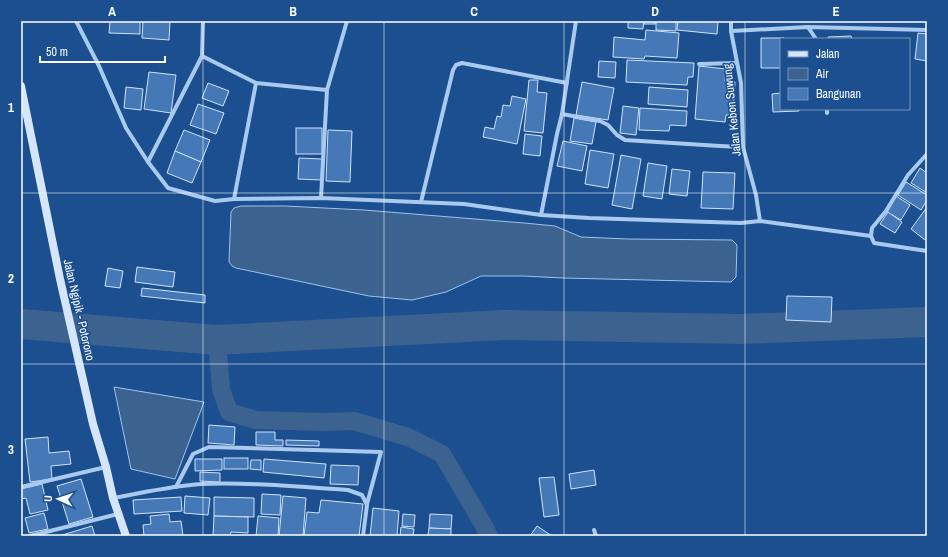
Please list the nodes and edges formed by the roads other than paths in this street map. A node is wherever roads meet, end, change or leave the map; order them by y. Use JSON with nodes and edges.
{"nodes":[{"id":1,"x":76,"y":21,"type":"edge"},
{"id":2,"x":203,"y":21,"type":"edge"},
{"id":3,"x":348,"y":21,"type":"edge"},
{"id":4,"x":576,"y":21,"type":"edge"},
{"id":5,"x":731,"y":21,"type":"edge"},
{"id":6,"x":808,"y":27,"type":"junction"},
{"id":7,"x":927,"y":30,"type":"edge"},
{"id":8,"x":731,"y":31,"type":"junction"},
{"id":9,"x":815,"y":38,"type":"edge"},
{"id":10,"x":202,"y":56,"type":"junction"},
{"id":11,"x":737,"y":63,"type":"junction"},
{"id":12,"x":698,"y":64,"type":"dead end"},
{"id":13,"x":256,"y":83,"type":"junction"},
{"id":14,"x":566,"y":83,"type":"junction"},
{"id":15,"x":21,"y":86,"type":"edge"},
{"id":16,"x":327,"y":90,"type":"junction"},
{"id":17,"x":562,"y":114,"type":"junction"},
{"id":18,"x":743,"y":147,"type":"junction"},
{"id":19,"x":927,"y":154,"type":"edge"},
{"id":20,"x":148,"y":162,"type":"junction"},
{"id":21,"x":321,"y":198,"type":"junction"},
{"id":22,"x":234,"y":199,"type":"junction"},
{"id":23,"x":421,"y":202,"type":"junction"},
{"id":24,"x":541,"y":215,"type":"junction"},
{"id":25,"x":760,"y":221,"type":"junction"},
{"id":26,"x":871,"y":236,"type":"junction"},
{"id":27,"x":927,"y":251,"type":"edge"},
{"id":28,"x":106,"y":467,"type":"junction"},
{"id":29,"x":21,"y":487,"type":"edge"},
{"id":30,"x":176,"y":487,"type":"junction"},
{"id":31,"x":113,"y":498,"type":"junction"},
{"id":32,"x":367,"y":505,"type":"junction"},
{"id":33,"x":118,"y":514,"type":"junction"},
{"id":34,"x":594,"y":530,"type":"dead end"},
{"id":35,"x":30,"y":536,"type":"edge"},
{"id":36,"x":126,"y":536,"type":"edge"},
{"id":37,"x":363,"y":536,"type":"edge"},
{"id":38,"x":596,"y":536,"type":"edge"}],
"edges":[{"from":1,"to":20,"type":"street"},
{"from":2,"to":10,"type":"street"},
{"from":3,"to":16,"type":"street"},
{"from":4,"to":14,"type":"street"},
{"from":5,"to":8,"type":"street","name":"Jalan Kebon Suwung"},
{"from":6,"to":7,"type":"street"},
{"from":6,"to":8,"type":"street"},
{"from":6,"to":9,"type":"street"},
{"from":8,"to":11,"type":"street","name":"Jalan Kebon Suwung"},
{"from":10,"to":13,"type":"street"},
{"from":10,"to":20,"type":"street"},
{"from":11,"to":12,"type":"street"},
{"from":11,"to":18,"type":"street","name":"Jalan Kebon Suwung"},
{"from":13,"to":16,"type":"street"},
{"from":13,"to":22,"type":"street"},
{"from":14,"to":17,"type":"street"},
{"from":14,"to":23,"type":"street"},
{"from":15,"to":28,"type":"street","name":"Jalan Ngipik - Potorono"},
{"from":16,"to":21,"type":"street"},
{"from":17,"to":18,"type":"street"},
{"from":17,"to":24,"type":"street"},
{"from":18,"to":25,"type":"street","name":"Jalan Kebon Suwung"},
{"from":19,"to":26,"type":"street"},
{"from":20,"to":22,"type":"street"},
{"from":21,"to":22,"type":"street"},
{"from":21,"to":23,"type":"street"},
{"from":23,"to":24,"type":"street"},
{"from":24,"to":25,"type":"street"},
{"from":25,"to":26,"type":"street"},
{"from":26,"to":27,"type":"street"},
{"from":28,"to":29,"type":"street"},
{"from":28,"to":31,"type":"street","name":"Jalan Ngipik - Potorono"},
{"from":30,"to":31,"type":"street"},
{"from":30,"to":32,"type":"street"},
{"from":30,"to":32,"type":"street"},
{"from":31,"to":33,"type":"street","name":"Jalan Ngipik - Potorono"},
{"from":32,"to":37,"type":"street"},
{"from":33,"to":35,"type":"street"},
{"from":33,"to":36,"type":"street","name":"Jalan Ngipik - Potorono"},
{"from":34,"to":38,"type":"street"}]}
